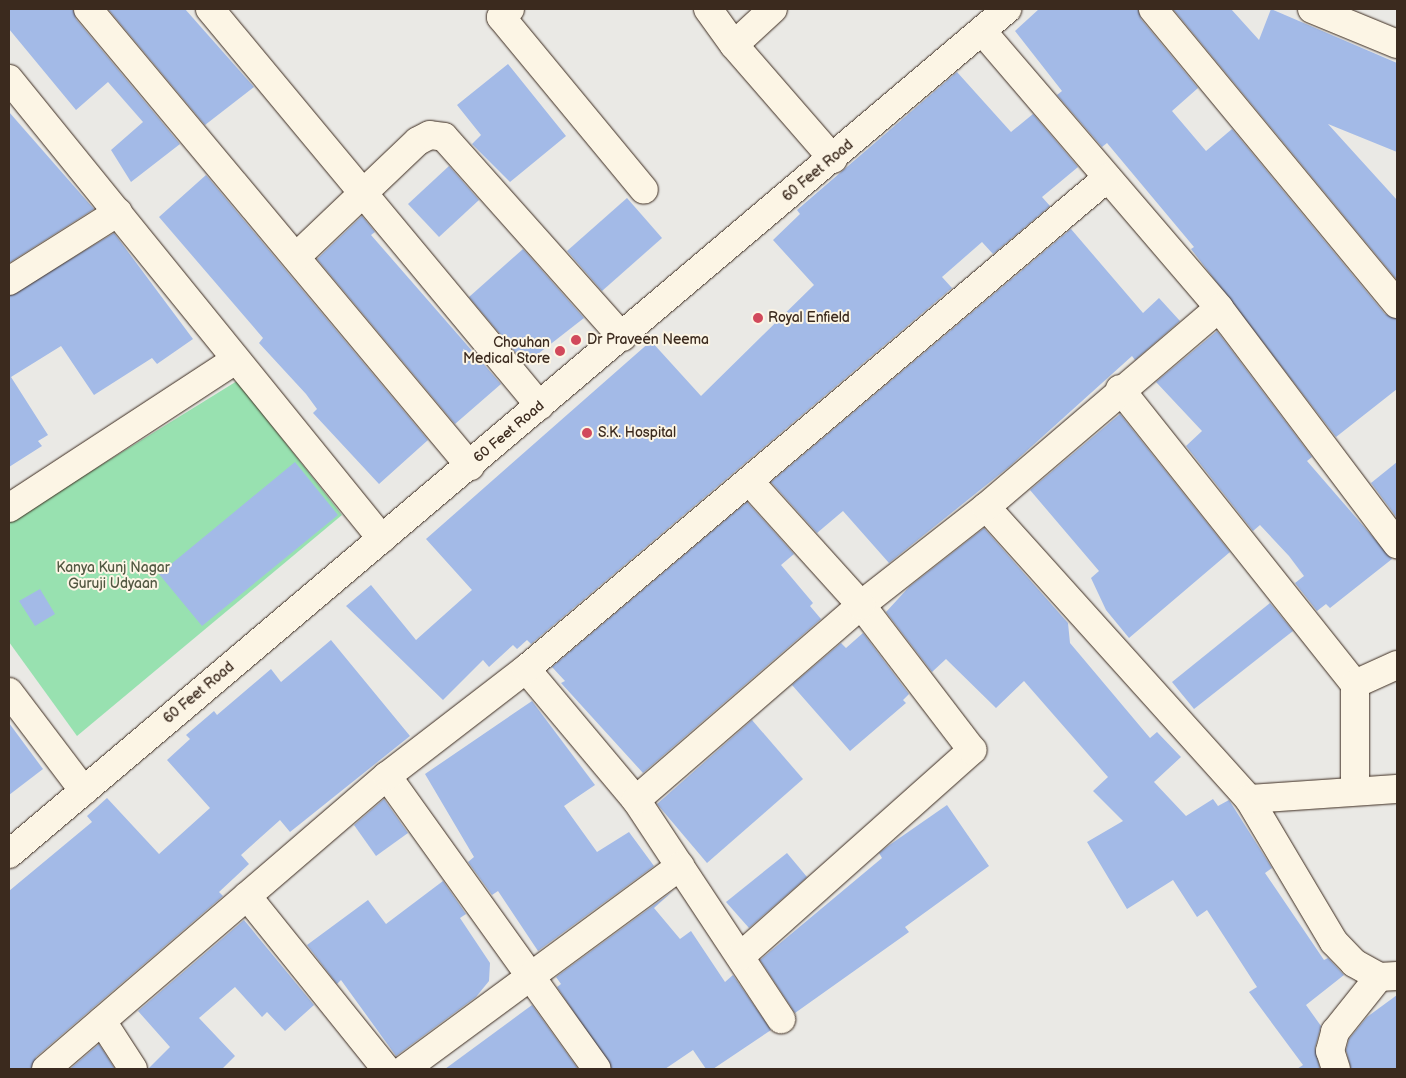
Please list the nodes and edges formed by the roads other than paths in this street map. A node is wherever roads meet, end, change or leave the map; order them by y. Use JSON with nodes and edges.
{"nodes":[{"id":1,"x":88,"y":9,"type":"edge"},
{"id":2,"x":210,"y":9,"type":"edge"},
{"id":3,"x":510,"y":9,"type":"edge"},
{"id":4,"x":708,"y":9,"type":"edge"},
{"id":5,"x":773,"y":9,"type":"edge"},
{"id":6,"x":1007,"y":9,"type":"edge"},
{"id":7,"x":1153,"y":9,"type":"edge"},
{"id":8,"x":1312,"y":9,"type":"edge"},
{"id":9,"x":982,"y":31,"type":"junction"},
{"id":10,"x":1397,"y":44,"type":"edge"},
{"id":11,"x":734,"y":45,"type":"junction"},
{"id":12,"x":9,"y":79,"type":"edge"},
{"id":13,"x":833,"y":158,"type":"junction"},
{"id":14,"x":1107,"y":178,"type":"junction"},
{"id":15,"x":644,"y":190,"type":"dead end"},
{"id":16,"x":362,"y":192,"type":"junction"},
{"id":17,"x":118,"y":212,"type":"junction"},
{"id":18,"x":296,"y":257,"type":"junction"},
{"id":19,"x":9,"y":281,"type":"edge"},
{"id":20,"x":1397,"y":304,"type":"edge"},
{"id":21,"x":1219,"y":308,"type":"junction"},
{"id":22,"x":622,"y":338,"type":"junction"},
{"id":23,"x":234,"y":361,"type":"junction"},
{"id":24,"x":1120,"y":389,"type":"junction"},
{"id":25,"x":540,"y":406,"type":"junction"},
{"id":26,"x":470,"y":466,"type":"junction"},
{"id":27,"x":749,"y":481,"type":"junction"},
{"id":28,"x":986,"y":507,"type":"junction"},
{"id":29,"x":9,"y":508,"type":"edge"},
{"id":30,"x":382,"y":539,"type":"junction"},
{"id":31,"x":1397,"y":544,"type":"edge"},
{"id":32,"x":861,"y":605,"type":"junction"},
{"id":33,"x":1397,"y":665,"type":"edge"},
{"id":34,"x":526,"y":669,"type":"junction"},
{"id":35,"x":1355,"y":684,"type":"junction"},
{"id":36,"x":9,"y":692,"type":"edge"},
{"id":37,"x":387,"y":776,"type":"junction"},
{"id":38,"x":1397,"y":789,"type":"edge"},
{"id":39,"x":84,"y":790,"type":"junction"},
{"id":40,"x":1355,"y":791,"type":"junction"},
{"id":41,"x":1249,"y":799,"type":"junction"},
{"id":42,"x":636,"y":800,"type":"junction"},
{"id":43,"x":9,"y":854,"type":"edge"},
{"id":44,"x":680,"y":866,"type":"junction"},
{"id":45,"x":247,"y":896,"type":"junction"},
{"id":46,"x":741,"y":956,"type":"junction"},
{"id":47,"x":531,"y":975,"type":"junction"},
{"id":48,"x":1388,"y":976,"type":"edge"},
{"id":49,"x":781,"y":1019,"type":"dead end"},
{"id":50,"x":102,"y":1021,"type":"junction"},
{"id":51,"x":420,"y":1065,"type":"edge"},
{"id":52,"x":46,"y":1069,"type":"edge"},
{"id":53,"x":133,"y":1069,"type":"edge"},
{"id":54,"x":386,"y":1069,"type":"edge"},
{"id":55,"x":597,"y":1069,"type":"edge"},
{"id":56,"x":1336,"y":1069,"type":"edge"}],
"edges":[{"from":1,"to":18,"type":"street"},
{"from":2,"to":16,"type":"street"},
{"from":3,"to":15,"type":"street"},
{"from":4,"to":11,"type":"street"},
{"from":5,"to":11,"type":"street"},
{"from":6,"to":9,"type":"street","name":"60 Feet Road"},
{"from":7,"to":20,"type":"street"},
{"from":8,"to":10,"type":"street"},
{"from":9,"to":13,"type":"street","name":"60 Feet Road"},
{"from":9,"to":14,"type":"street"},
{"from":11,"to":13,"type":"street"},
{"from":12,"to":17,"type":"street"},
{"from":13,"to":22,"type":"street","name":"60 Feet Road"},
{"from":14,"to":21,"type":"street"},
{"from":14,"to":27,"type":"street"},
{"from":16,"to":18,"type":"street"},
{"from":16,"to":22,"type":"street"},
{"from":16,"to":25,"type":"street"},
{"from":17,"to":19,"type":"street"},
{"from":17,"to":23,"type":"street"},
{"from":18,"to":26,"type":"street"},
{"from":21,"to":24,"type":"street"},
{"from":21,"to":31,"type":"street"},
{"from":22,"to":25,"type":"street","name":"60 Feet Road"},
{"from":23,"to":29,"type":"street"},
{"from":23,"to":30,"type":"street"},
{"from":24,"to":28,"type":"street"},
{"from":24,"to":35,"type":"street"},
{"from":25,"to":26,"type":"street","name":"60 Feet Road"},
{"from":26,"to":30,"type":"street","name":"60 Feet Road"},
{"from":27,"to":32,"type":"street"},
{"from":27,"to":34,"type":"street"},
{"from":28,"to":32,"type":"street"},
{"from":28,"to":41,"type":"street"},
{"from":30,"to":39,"type":"street","name":"60 Feet Road"},
{"from":32,"to":42,"type":"street"},
{"from":32,"to":46,"type":"street"},
{"from":33,"to":35,"type":"street"},
{"from":34,"to":37,"type":"street"},
{"from":34,"to":42,"type":"street"},
{"from":35,"to":40,"type":"street"},
{"from":36,"to":39,"type":"street"},
{"from":37,"to":45,"type":"street"},
{"from":37,"to":47,"type":"street"},
{"from":38,"to":40,"type":"street"},
{"from":39,"to":43,"type":"street","name":"60 Feet Road"},
{"from":40,"to":41,"type":"street"},
{"from":41,"to":48,"type":"street"},
{"from":42,"to":44,"type":"street"},
{"from":44,"to":46,"type":"street"},
{"from":44,"to":47,"type":"street"},
{"from":45,"to":50,"type":"street"},
{"from":45,"to":54,"type":"street"},
{"from":46,"to":49,"type":"street"},
{"from":47,"to":51,"type":"street"},
{"from":47,"to":55,"type":"street"},
{"from":48,"to":56,"type":"street"},
{"from":50,"to":52,"type":"street"},
{"from":50,"to":53,"type":"street"}]}
